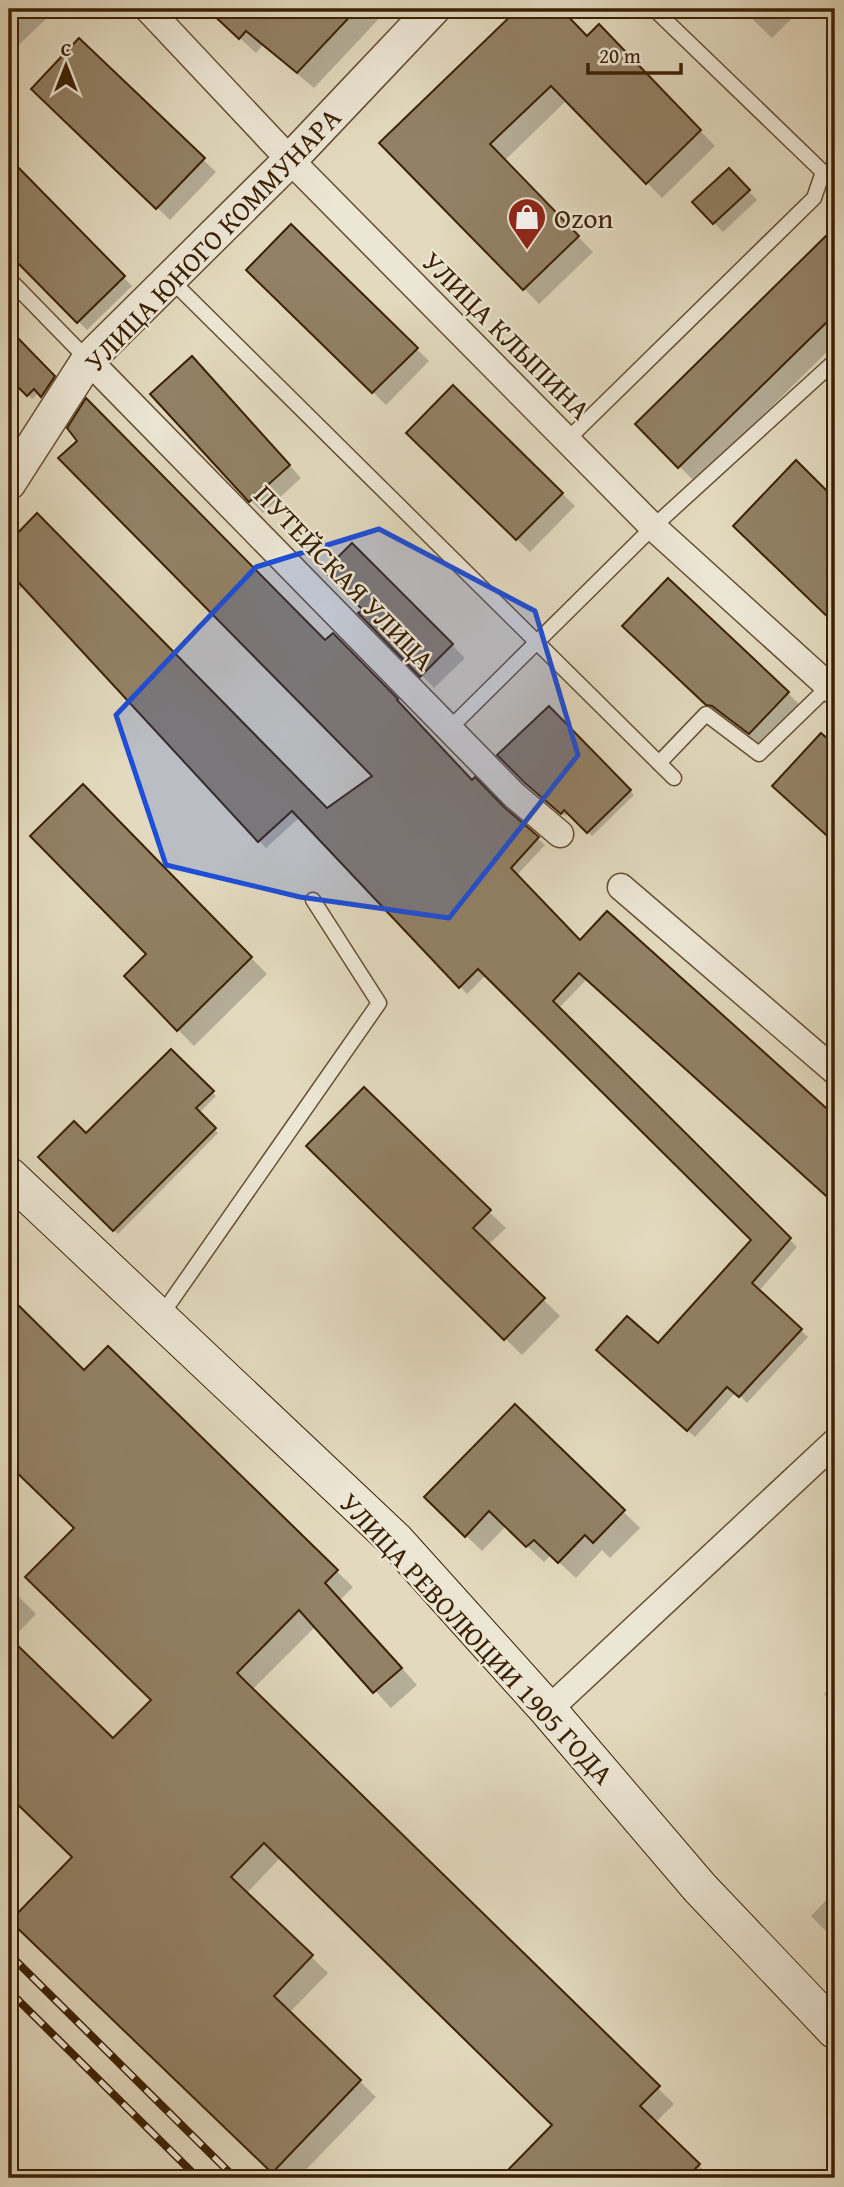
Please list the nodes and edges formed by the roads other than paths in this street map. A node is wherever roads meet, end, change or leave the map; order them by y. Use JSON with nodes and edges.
{"nodes":[{"id":1,"x":148,"y":9,"type":"edge"},
{"id":2,"x":433,"y":9,"type":"edge"},
{"id":3,"x":654,"y":9,"type":"edge"},
{"id":4,"x":290,"y":160,"type":"junction"},
{"id":5,"x":9,"y":279,"type":"edge"},
{"id":6,"x":170,"y":279,"type":"junction"},
{"id":7,"x":88,"y":360,"type":"junction"},
{"id":8,"x":835,"y":361,"type":"edge"},
{"id":9,"x":567,"y":440,"type":"junction"},
{"id":10,"x":9,"y":483,"type":"edge"},
{"id":11,"x":653,"y":527,"type":"junction"},
{"id":12,"x":537,"y":643,"type":"junction"},
{"id":13,"x":832,"y":689,"type":"edge"},
{"id":14,"x":449,"y":729,"type":"junction"},
{"id":15,"x":659,"y":763,"type":"junction"},
{"id":16,"x":674,"y":778,"type":"dead end"},
{"id":17,"x":560,"y":834,"type":"dead end"},
{"id":18,"x":621,"y":887,"type":"dead end"},
{"id":19,"x":313,"y":900,"type":"dead end"},
{"id":20,"x":835,"y":1071,"type":"edge"},
{"id":21,"x":9,"y":1176,"type":"edge"},
{"id":22,"x":159,"y":1318,"type":"junction"},
{"id":23,"x":835,"y":1442,"type":"edge"},
{"id":24,"x":548,"y":1710,"type":"junction"},
{"id":25,"x":835,"y":2030,"type":"edge"}],
"edges":[{"from":1,"to":4,"type":"street","name":"УЛИЦА КЛЫПИНА"},
{"from":2,"to":4,"type":"street","name":"УЛИЦА ЮНОГО КОММУНАРА"},
{"from":3,"to":9,"type":"lane"},
{"from":4,"to":6,"type":"street","name":"УЛИЦА ЮНОГО КОММУНАРА"},
{"from":4,"to":9,"type":"street","name":"УЛИЦА КЛЫПИНА"},
{"from":5,"to":7,"type":"lane"},
{"from":6,"to":7,"type":"street","name":"УЛИЦА ЮНОГО КОММУНАРА"},
{"from":6,"to":12,"type":"lane"},
{"from":7,"to":10,"type":"street","name":"УЛИЦА ЮНОГО КОММУНАРА"},
{"from":7,"to":14,"type":"street","name":"ПУТЕЙСКАЯ УЛИЦА"},
{"from":8,"to":11,"type":"lane"},
{"from":9,"to":11,"type":"street","name":"УЛИЦА КЛЫПИНА"},
{"from":11,"to":12,"type":"lane"},
{"from":11,"to":13,"type":"street","name":"УЛИЦА КЛЫПИНА"},
{"from":12,"to":14,"type":"lane"},
{"from":12,"to":15,"type":"lane"},
{"from":13,"to":15,"type":"lane"},
{"from":14,"to":17,"type":"street","name":"ПУТЕЙСКАЯ УЛИЦА"},
{"from":15,"to":16,"type":"lane"},
{"from":18,"to":20,"type":"street"},
{"from":19,"to":22,"type":"lane"},
{"from":21,"to":22,"type":"main road","name":"УЛИЦА РЕВОЛЮЦИИ 1905 ГОДА"},
{"from":22,"to":24,"type":"main road","name":"УЛИЦА РЕВОЛЮЦИИ 1905 ГОДА"},
{"from":23,"to":24,"type":"street"},
{"from":24,"to":25,"type":"main road","name":"УЛИЦА РЕВОЛЮЦИИ 1905 ГОДА"}]}
